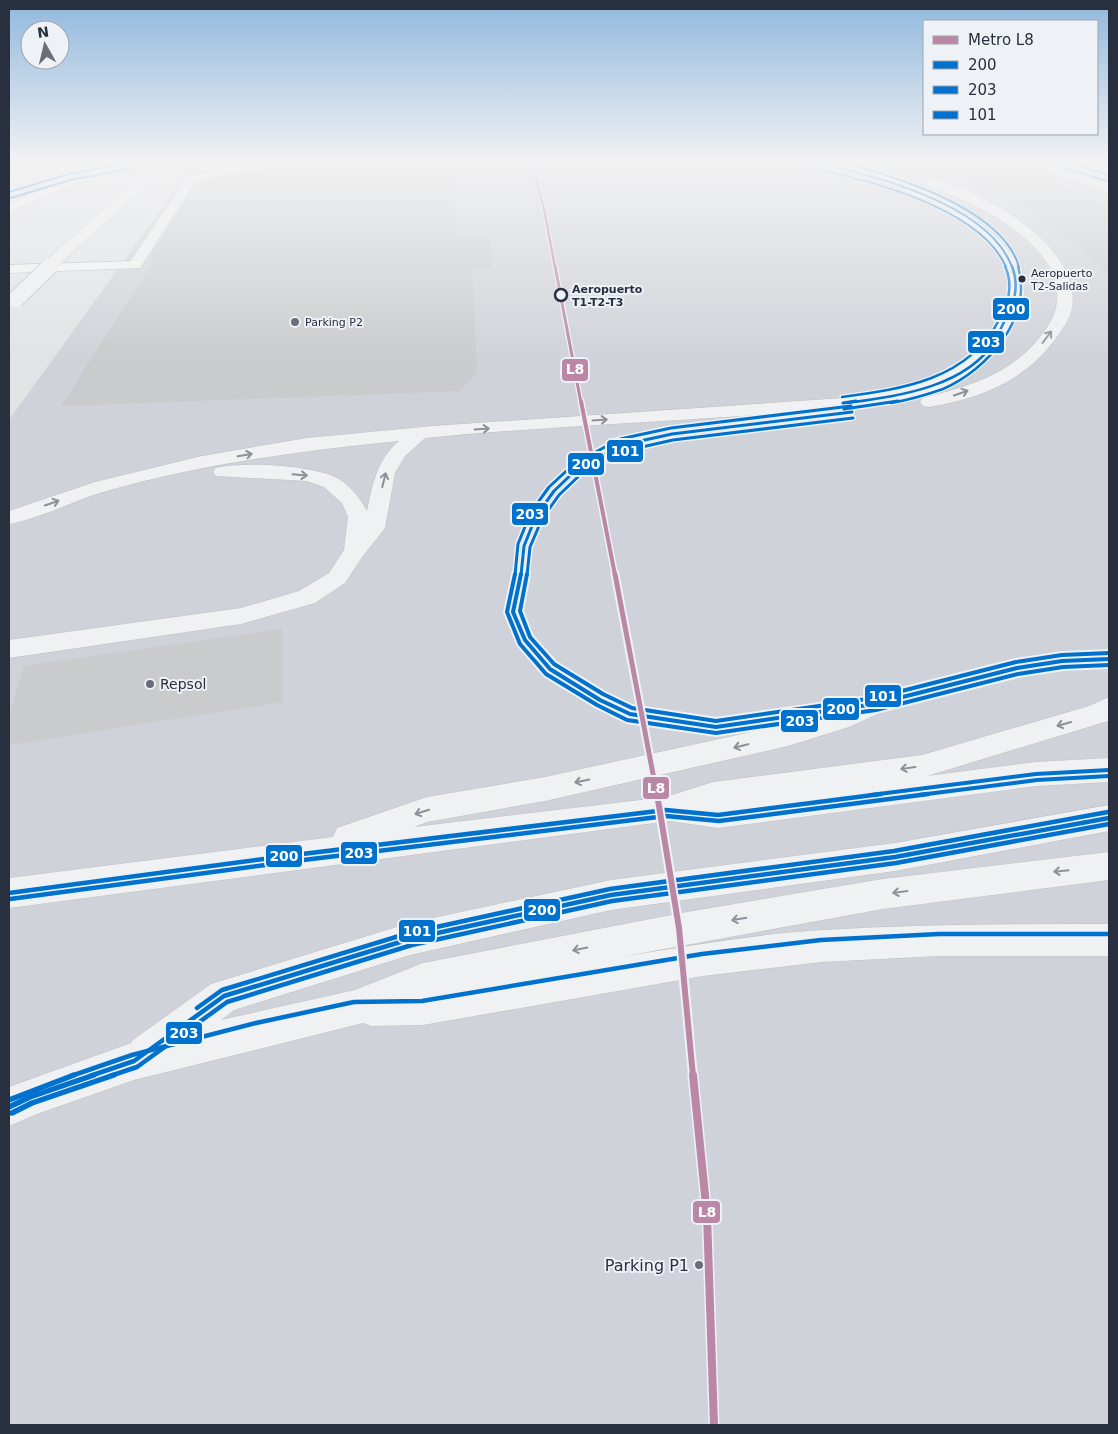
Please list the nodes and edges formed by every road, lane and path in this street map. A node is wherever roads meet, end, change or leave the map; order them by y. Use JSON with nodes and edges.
{"nodes":[{"id":1,"x":92,"y":228,"type":"edge"},
{"id":2,"x":159,"y":228,"type":"edge"},
{"id":3,"x":978,"y":228,"type":"edge"},
{"id":4,"x":1017,"y":228,"type":"edge"},
{"id":5,"x":135,"y":265,"type":"joint"},
{"id":6,"x":83,"y":268,"type":"junction"},
{"id":7,"x":9,"y":270,"type":"edge"},
{"id":8,"x":9,"y":277,"type":"edge"},
{"id":9,"x":13,"y":303,"type":"edge"},
{"id":10,"x":843,"y":403,"type":"junction"},
{"id":11,"x":426,"y":434,"type":"junction"},
{"id":12,"x":95,"y":488,"type":"junction"},
{"id":13,"x":9,"y":518,"type":"edge"},
{"id":14,"x":353,"y":553,"type":"junction"},
{"id":15,"x":16,"y":649,"type":"edge"},
{"id":16,"x":1109,"y":658,"type":"edge"},
{"id":17,"x":1109,"y":707,"type":"edge"},
{"id":18,"x":1109,"y":770,"type":"edge"},
{"id":19,"x":666,"y":810,"type":"junction"},
{"id":20,"x":1109,"y":818,"type":"edge"},
{"id":21,"x":294,"y":855,"type":"junction"},
{"id":22,"x":1109,"y":866,"type":"edge"},
{"id":23,"x":9,"y":893,"type":"edge"},
{"id":24,"x":1109,"y":940,"type":"edge"},
{"id":25,"x":355,"y":1008,"type":"junction"},
{"id":26,"x":134,"y":1062,"type":"junction"},
{"id":27,"x":9,"y":1107,"type":"edge"}],
"edges":[{"from":1,"to":9,"type":"street","bridge":true},
{"from":2,"to":5,"type":"street"},
{"from":3,"to":10,"type":"street"},
{"from":10,"to":4,"type":"street","one_way":true},
{"from":5,"to":6,"type":"highway"},
{"from":6,"to":7,"type":"highway"},
{"from":6,"to":8,"type":"highway"},
{"from":11,"to":10,"type":"street","one_way":true},
{"from":12,"to":11,"type":"street","one_way":true},
{"from":14,"to":11,"type":"street","one_way":true},
{"from":13,"to":12,"type":"street","one_way":true},
{"from":12,"to":14,"type":"street","one_way":true},
{"from":14,"to":15,"type":"street"},
{"from":16,"to":21,"type":"street","one_way":true},
{"from":17,"to":19,"type":"street","one_way":true},
{"from":18,"to":19,"type":"street"},
{"from":19,"to":21,"type":"street"},
{"from":20,"to":26,"type":"street"},
{"from":21,"to":23,"type":"street"},
{"from":22,"to":25,"type":"street","one_way":true},
{"from":24,"to":25,"type":"street"},
{"from":25,"to":26,"type":"street"},
{"from":26,"to":27,"type":"street"}]}
